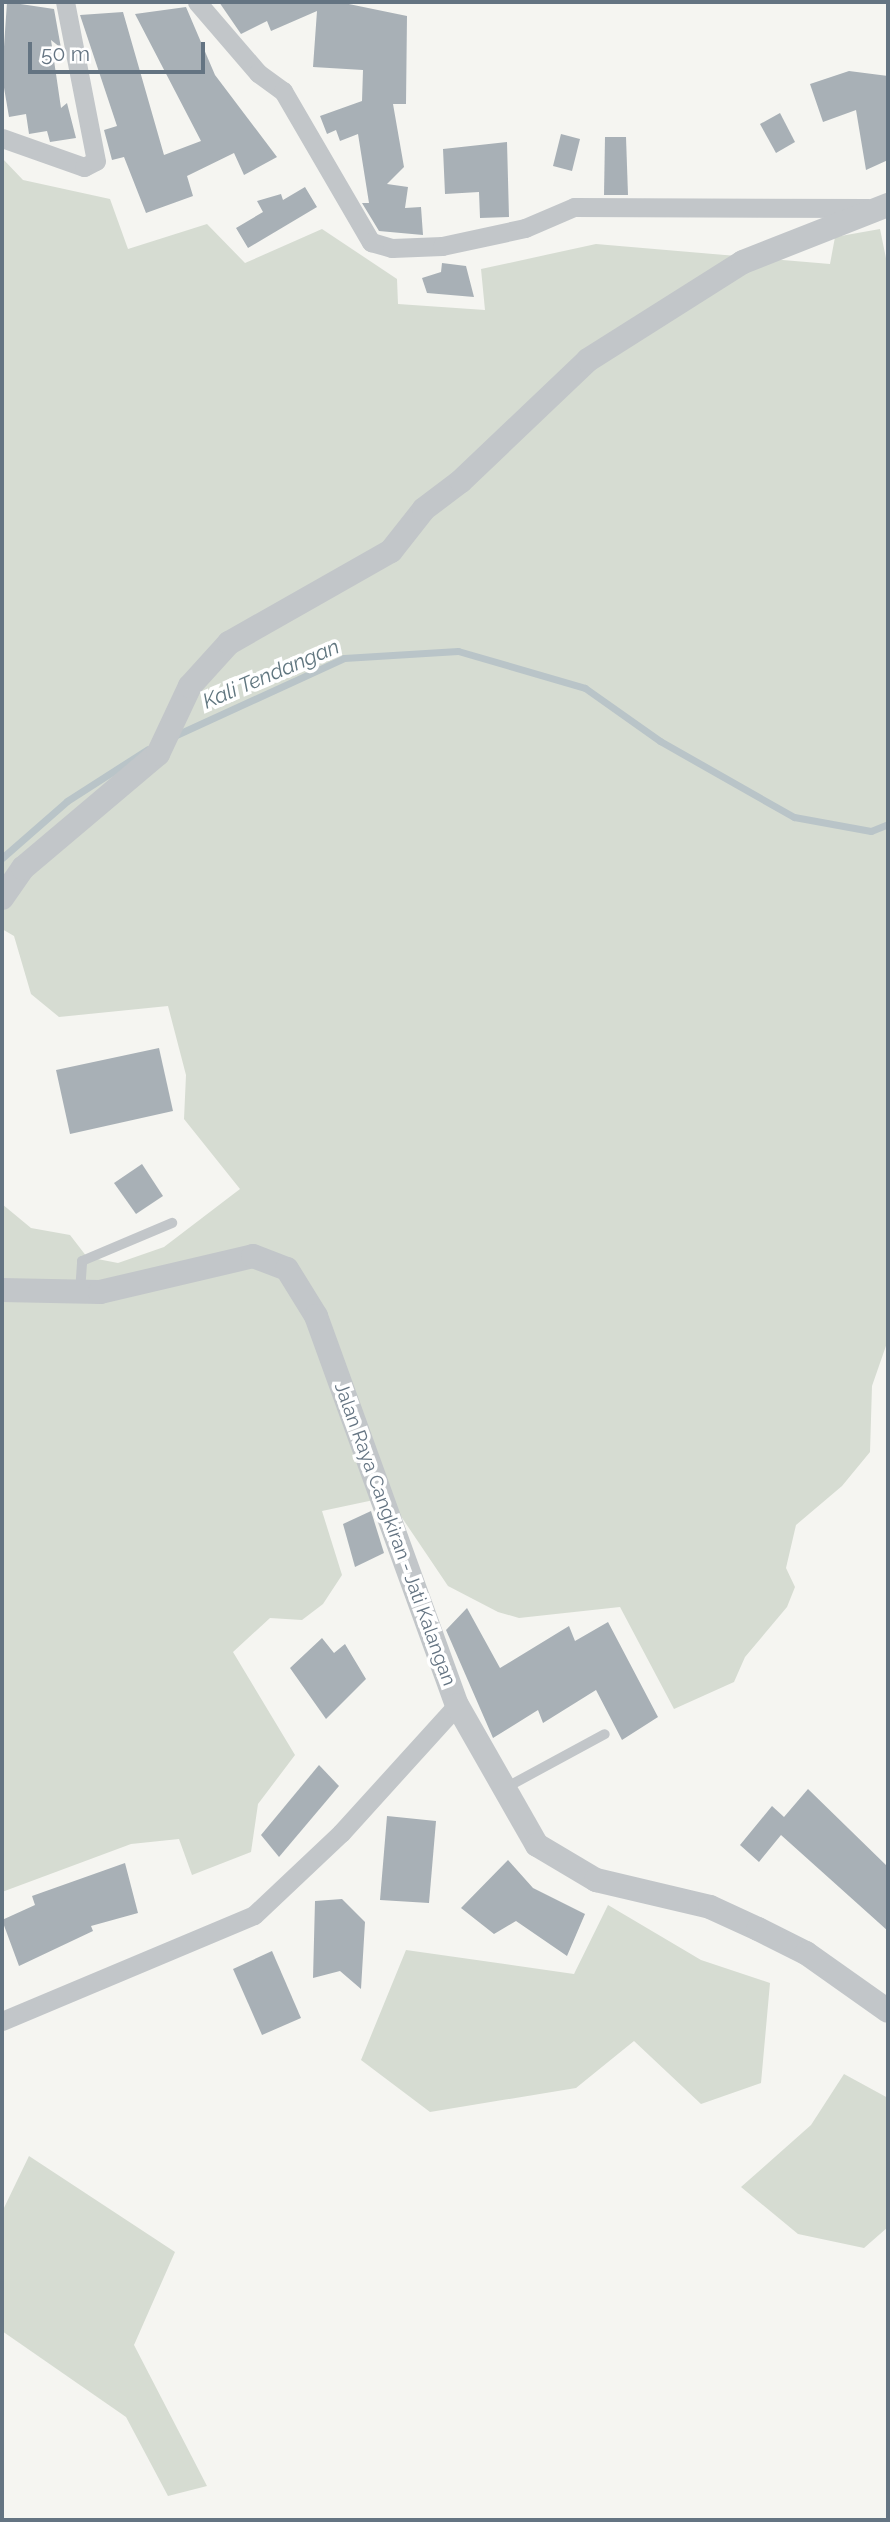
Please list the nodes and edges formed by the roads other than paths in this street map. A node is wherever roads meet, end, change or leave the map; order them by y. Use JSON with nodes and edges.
{"nodes":[{"id":1,"x":65,"y":2,"type":"edge"},
{"id":2,"x":197,"y":2,"type":"edge"},
{"id":3,"x":2,"y":138,"type":"edge"},
{"id":4,"x":878,"y":207,"type":"edge"},
{"id":5,"x":2,"y":898,"type":"edge"},
{"id":6,"x":172,"y":1223,"type":"dead end"},
{"id":7,"x":2,"y":1290,"type":"edge"},
{"id":8,"x":80,"y":1293,"type":"junction"},
{"id":9,"x":457,"y":1705,"type":"junction"},
{"id":10,"x":604,"y":1734,"type":"dead end"},
{"id":11,"x":502,"y":1790,"type":"junction"},
{"id":12,"x":888,"y":2011,"type":"edge"},
{"id":13,"x":2,"y":2021,"type":"edge"}],
"edges":[{"from":1,"to":3,"type":"street"},
{"from":2,"to":4,"type":"street"},
{"from":4,"to":5,"type":"street"},
{"from":6,"to":8,"type":"lane"},
{"from":7,"to":8,"type":"street","name":"Jalan Raya Cangkiran - Jati Kalangan"},
{"from":8,"to":9,"type":"street","name":"Jalan Raya Cangkiran - Jati Kalangan"},
{"from":9,"to":11,"type":"street"},
{"from":9,"to":13,"type":"street","name":"Jalan Raya Cangkiran - Jati Kalangan"},
{"from":10,"to":11,"type":"lane"},
{"from":11,"to":12,"type":"street"}]}
